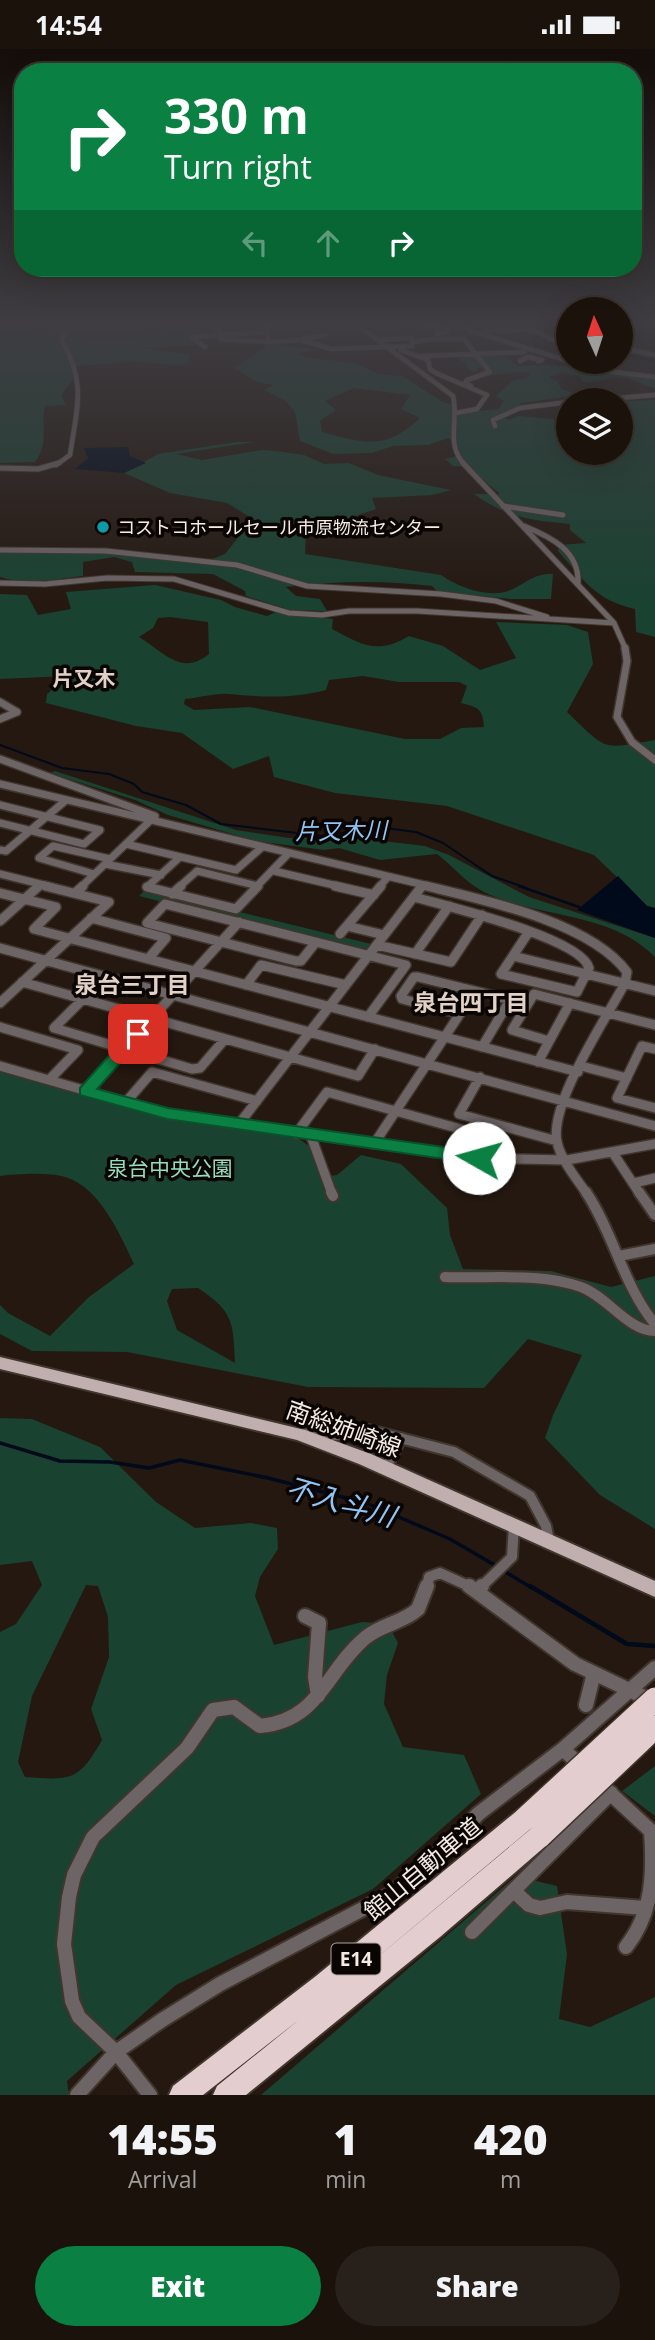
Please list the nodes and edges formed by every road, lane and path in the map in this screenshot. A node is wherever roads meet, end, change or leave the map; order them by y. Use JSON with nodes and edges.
{"nodes":[{"id":1,"x":76,"y":416,"type":"edge"},
{"id":2,"x":455,"y":416,"type":"edge"},
{"id":3,"x":497,"y":416,"type":"edge"},
{"id":4,"x":495,"y":426,"type":"dead end"},
{"id":5,"x":0,"y":468,"type":"edge"},
{"id":6,"x":503,"y":506,"type":"junction"},
{"id":7,"x":563,"y":515,"type":"dead end"},
{"id":8,"x":523,"y":526,"type":"junction"},
{"id":9,"x":0,"y":550,"type":"edge"},
{"id":10,"x":0,"y":583,"type":"edge"},
{"id":11,"x":578,"y":584,"type":"junction"},
{"id":12,"x":569,"y":623,"type":"junction"},
{"id":13,"x":614,"y":623,"type":"junction"},
{"id":14,"x":0,"y":702,"type":"edge"},
{"id":15,"x":0,"y":719,"type":"edge"},
{"id":16,"x":0,"y":759,"type":"edge"},
{"id":17,"x":655,"y":760,"type":"edge"},
{"id":18,"x":0,"y":784,"type":"edge"},
{"id":19,"x":65,"y":801,"type":"junction"},
{"id":20,"x":0,"y":805,"type":"edge"},
{"id":21,"x":47,"y":816,"type":"junction"},
{"id":22,"x":150,"y":822,"type":"junction"},
{"id":23,"x":0,"y":823,"type":"edge"},
{"id":24,"x":30,"y":830,"type":"junction"},
{"id":25,"x":126,"y":844,"type":"junction"},
{"id":26,"x":261,"y":848,"type":"junction"},
{"id":27,"x":0,"y":850,"type":"edge"},
{"id":28,"x":288,"y":854,"type":"junction"},
{"id":29,"x":180,"y":857,"type":"junction"},
{"id":30,"x":107,"y":862,"type":"junction"},
{"id":31,"x":274,"y":871,"type":"junction"},
{"id":32,"x":0,"y":874,"type":"edge"},
{"id":33,"x":94,"y":874,"type":"junction"},
{"id":34,"x":161,"y":875,"type":"junction"},
{"id":35,"x":388,"y":877,"type":"junction"},
{"id":36,"x":40,"y":885,"type":"junction"},
{"id":37,"x":258,"y":885,"type":"junction"},
{"id":38,"x":422,"y":885,"type":"junction"},
{"id":39,"x":0,"y":893,"type":"edge"},
{"id":40,"x":75,"y":893,"type":"junction"},
{"id":41,"x":172,"y":894,"type":"junction"},
{"id":42,"x":374,"y":895,"type":"junction"},
{"id":43,"x":414,"y":897,"type":"junction"},
{"id":44,"x":24,"y":900,"type":"junction"},
{"id":45,"x":449,"y":906,"type":"junction"},
{"id":46,"x":482,"y":915,"type":"junction"},
{"id":47,"x":91,"y":919,"type":"junction"},
{"id":48,"x":0,"y":921,"type":"edge"},
{"id":49,"x":239,"y":922,"type":"junction"},
{"id":50,"x":347,"y":926,"type":"junction"},
{"id":51,"x":528,"y":933,"type":"junction"},
{"id":52,"x":340,"y":934,"type":"dead end"},
{"id":53,"x":384,"y":935,"type":"junction"},
{"id":54,"x":69,"y":939,"type":"junction"},
{"id":55,"x":316,"y":942,"type":"junction"},
{"id":56,"x":220,"y":943,"type":"junction"},
{"id":57,"x":377,"y":945,"type":"junction"},
{"id":58,"x":0,"y":948,"type":"edge"},
{"id":59,"x":10,"y":951,"type":"junction"},
{"id":60,"x":415,"y":954,"type":"junction"},
{"id":61,"x":369,"y":955,"type":"junction"},
{"id":62,"x":513,"y":956,"type":"junction"},
{"id":63,"x":149,"y":959,"type":"junction"},
{"id":64,"x":0,"y":960,"type":"edge"},
{"id":65,"x":46,"y":961,"type":"junction"},
{"id":66,"x":194,"y":971,"type":"junction"},
{"id":67,"x":587,"y":974,"type":"junction"},
{"id":68,"x":22,"y":982,"type":"junction"},
{"id":69,"x":625,"y":983,"type":"junction"},
{"id":70,"x":246,"y":985,"type":"junction"},
{"id":71,"x":346,"y":985,"type":"junction"},
{"id":72,"x":655,"y":991,"type":"edge"},
{"id":73,"x":475,"y":992,"type":"junction"},
{"id":74,"x":173,"y":995,"type":"junction"},
{"id":75,"x":83,"y":999,"type":"junction"},
{"id":76,"x":510,"y":1000,"type":"junction"},
{"id":77,"x":0,"y":1003,"type":"edge"},
{"id":78,"x":570,"y":1003,"type":"junction"},
{"id":79,"x":528,"y":1004,"type":"junction"},
{"id":80,"x":329,"y":1007,"type":"junction"},
{"id":81,"x":611,"y":1013,"type":"junction"},
{"id":82,"x":460,"y":1014,"type":"junction"},
{"id":83,"x":368,"y":1017,"type":"junction"},
{"id":84,"x":152,"y":1019,"type":"junction"},
{"id":85,"x":655,"y":1025,"type":"edge"},
{"id":86,"x":0,"y":1027,"type":"edge"},
{"id":87,"x":310,"y":1032,"type":"junction"},
{"id":88,"x":445,"y":1037,"type":"junction"},
{"id":89,"x":225,"y":1039,"type":"junction"},
{"id":90,"x":549,"y":1041,"type":"junction"},
{"id":91,"x":482,"y":1047,"type":"junction"},
{"id":92,"x":124,"y":1049,"type":"junction"},
{"id":93,"x":375,"y":1049,"type":"junction"},
{"id":94,"x":655,"y":1049,"type":"edge"},
{"id":95,"x":290,"y":1057,"type":"junction"},
{"id":96,"x":538,"y":1062,"type":"junction"},
{"id":97,"x":428,"y":1064,"type":"junction"},
{"id":98,"x":0,"y":1066,"type":"edge"},
{"id":99,"x":580,"y":1069,"type":"junction"},
{"id":100,"x":480,"y":1077,"type":"junction"},
{"id":101,"x":627,"y":1078,"type":"junction"},
{"id":102,"x":49,"y":1080,"type":"junction"},
{"id":103,"x":86,"y":1091,"type":"junction"},
{"id":104,"x":562,"y":1100,"type":"junction"},
{"id":105,"x":257,"y":1101,"type":"junction"},
{"id":106,"x":126,"y":1102,"type":"junction"},
{"id":107,"x":655,"y":1108,"type":"edge"},
{"id":108,"x":397,"y":1110,"type":"junction"},
{"id":109,"x":239,"y":1124,"type":"junction"},
{"id":110,"x":655,"y":1126,"type":"edge"},
{"id":111,"x":296,"y":1134,"type":"junction"},
{"id":112,"x":311,"y":1136,"type":"junction"},
{"id":113,"x":557,"y":1141,"type":"junction"},
{"id":114,"x":655,"y":1144,"type":"edge"},
{"id":115,"x":374,"y":1145,"type":"junction"},
{"id":116,"x":613,"y":1153,"type":"junction"},
{"id":117,"x":479,"y":1158,"type":"junction"},
{"id":118,"x":567,"y":1160,"type":"junction"},
{"id":119,"x":655,"y":1178,"type":"edge"},
{"id":120,"x":634,"y":1183,"type":"junction"},
{"id":121,"x":332,"y":1196,"type":"dead end"},
{"id":122,"x":655,"y":1216,"type":"edge"},
{"id":123,"x":655,"y":1248,"type":"edge"},
{"id":124,"x":619,"y":1256,"type":"junction"},
{"id":125,"x":445,"y":1277,"type":"dead end"},
{"id":126,"x":655,"y":1325,"type":"edge"},
{"id":127,"x":655,"y":1331,"type":"edge"},
{"id":128,"x":0,"y":1363,"type":"edge"},
{"id":129,"x":299,"y":1434,"type":"junction"},
{"id":130,"x":401,"y":1438,"type":"junction"},
{"id":131,"x":386,"y":1468,"type":"junction"},
{"id":132,"x":514,"y":1525,"type":"junction"},
{"id":133,"x":549,"y":1541,"type":"junction"},
{"id":134,"x":655,"y":1589,"type":"edge"},
{"id":135,"x":478,"y":1590,"type":"junction"},
{"id":136,"x":305,"y":1616,"type":"dead end"},
{"id":137,"x":655,"y":1668,"type":"edge"},
{"id":138,"x":594,"y":1673,"type":"junction"},
{"id":139,"x":632,"y":1689,"type":"junction"},
{"id":140,"x":318,"y":1696,"type":"junction"},
{"id":141,"x":655,"y":1701,"type":"edge"},
{"id":142,"x":586,"y":1705,"type":"dead end"},
{"id":143,"x":655,"y":1727,"type":"edge"},
{"id":144,"x":563,"y":1749,"type":"junction"},
{"id":145,"x":611,"y":1793,"type":"junction"},
{"id":146,"x":533,"y":1827,"type":"junction"},
{"id":147,"x":516,"y":1893,"type":"junction"},
{"id":148,"x":645,"y":1907,"type":"junction"},
{"id":149,"x":472,"y":1932,"type":"dead end"},
{"id":150,"x":626,"y":1947,"type":"dead end"},
{"id":151,"x":116,"y":2052,"type":"junction"},
{"id":152,"x":77,"y":2095,"type":"edge"},
{"id":153,"x":150,"y":2095,"type":"edge"},
{"id":154,"x":182,"y":2095,"type":"edge"},
{"id":155,"x":226,"y":2095,"type":"edge"}],
"edges":[{"from":1,"to":5,"type":"street"},
{"from":2,"to":6,"type":"street"},
{"from":3,"to":4,"type":"street"},
{"from":6,"to":7,"type":"street"},
{"from":6,"to":8,"type":"street"},
{"from":8,"to":11,"type":"street"},
{"from":8,"to":11,"type":"street"},
{"from":9,"to":12,"type":"street"},
{"from":10,"to":12,"type":"street"},
{"from":11,"to":13,"type":"street"},
{"from":12,"to":13,"type":"street"},
{"from":13,"to":17,"type":"street"},
{"from":14,"to":15,"type":"street"},
{"from":16,"to":22,"type":"street"},
{"from":18,"to":19,"type":"street"},
{"from":19,"to":21,"type":"street"},
{"from":19,"to":22,"type":"street"},
{"from":20,"to":21,"type":"street"},
{"from":21,"to":24,"type":"street"},
{"from":21,"to":24,"type":"street"},
{"from":22,"to":25,"type":"street"},
{"from":22,"to":26,"type":"street"},
{"from":23,"to":24,"type":"street"},
{"from":24,"to":27,"type":"street"},
{"from":25,"to":29,"type":"street"},
{"from":25,"to":30,"type":"street"},
{"from":26,"to":28,"type":"street"},
{"from":26,"to":29,"type":"street"},
{"from":28,"to":31,"type":"street"},
{"from":28,"to":35,"type":"street"},
{"from":29,"to":34,"type":"street"},
{"from":30,"to":33,"type":"street"},
{"from":30,"to":33,"type":"street"},
{"from":30,"to":34,"type":"street"},
{"from":31,"to":37,"type":"street"},
{"from":31,"to":42,"type":"street"},
{"from":32,"to":36,"type":"street"},
{"from":33,"to":40,"type":"street"},
{"from":34,"to":41,"type":"street"},
{"from":35,"to":38,"type":"street"},
{"from":35,"to":42,"type":"street"},
{"from":36,"to":40,"type":"street"},
{"from":36,"to":44,"type":"street"},
{"from":37,"to":41,"type":"street"},
{"from":37,"to":41,"type":"street"},
{"from":38,"to":43,"type":"street"},
{"from":38,"to":69,"type":"street"},
{"from":39,"to":44,"type":"street"},
{"from":40,"to":47,"type":"street"},
{"from":42,"to":50,"type":"street"},
{"from":43,"to":45,"type":"street"},
{"from":43,"to":53,"type":"street"},
{"from":44,"to":48,"type":"street"},
{"from":44,"to":54,"type":"street"},
{"from":45,"to":46,"type":"street"},
{"from":45,"to":60,"type":"street"},
{"from":46,"to":51,"type":"street"},
{"from":46,"to":60,"type":"street"},
{"from":47,"to":54,"type":"street"},
{"from":47,"to":63,"type":"street"},
{"from":49,"to":55,"type":"street"},
{"from":49,"to":56,"type":"street"},
{"from":49,"to":56,"type":"street"},
{"from":50,"to":52,"type":"street"},
{"from":50,"to":53,"type":"street"},
{"from":51,"to":62,"type":"street"},
{"from":51,"to":67,"type":"street"},
{"from":53,"to":57,"type":"street"},
{"from":54,"to":63,"type":"street"},
{"from":54,"to":65,"type":"street"},
{"from":55,"to":56,"type":"street"},
{"from":55,"to":61,"type":"street"},
{"from":56,"to":66,"type":"street"},
{"from":57,"to":60,"type":"street"},
{"from":57,"to":61,"type":"street"},
{"from":58,"to":59,"type":"street"},
{"from":59,"to":64,"type":"street"},
{"from":59,"to":65,"type":"street"},
{"from":61,"to":71,"type":"street"},
{"from":61,"to":83,"type":"street"},
{"from":62,"to":67,"type":"street"},
{"from":62,"to":67,"type":"street"},
{"from":63,"to":66,"type":"street"},
{"from":65,"to":68,"type":"street"},
{"from":65,"to":74,"type":"street"},
{"from":66,"to":70,"type":"street"},
{"from":66,"to":74,"type":"street"},
{"from":67,"to":69,"type":"street"},
{"from":68,"to":75,"type":"street"},
{"from":68,"to":77,"type":"street"},
{"from":69,"to":72,"type":"street"},
{"from":69,"to":81,"type":"street"},
{"from":70,"to":71,"type":"street"},
{"from":70,"to":80,"type":"street"},
{"from":71,"to":80,"type":"street"},
{"from":73,"to":76,"type":"street"},
{"from":73,"to":82,"type":"street"},
{"from":73,"to":82,"type":"street"},
{"from":74,"to":84,"type":"street"},
{"from":74,"to":87,"type":"street"},
{"from":75,"to":84,"type":"street"},
{"from":75,"to":92,"type":"street"},
{"from":76,"to":79,"type":"street"},
{"from":76,"to":91,"type":"street"},
{"from":78,"to":79,"type":"street"},
{"from":78,"to":81,"type":"street"},
{"from":78,"to":90,"type":"street"},
{"from":79,"to":90,"type":"street"},
{"from":80,"to":83,"type":"street"},
{"from":80,"to":87,"type":"street"},
{"from":81,"to":85,"type":"street"},
{"from":81,"to":99,"type":"street"},
{"from":82,"to":88,"type":"street"},
{"from":83,"to":88,"type":"street"},
{"from":84,"to":89,"type":"street"},
{"from":84,"to":92,"type":"street"},
{"from":86,"to":102,"type":"street"},
{"from":87,"to":93,"type":"street"},
{"from":87,"to":95,"type":"street"},
{"from":88,"to":91,"type":"street"},
{"from":88,"to":97,"type":"street"},
{"from":89,"to":92,"type":"street"},
{"from":89,"to":95,"type":"street"},
{"from":90,"to":96,"type":"street"},
{"from":91,"to":96,"type":"street"},
{"from":92,"to":103,"type":"street"},
{"from":93,"to":95,"type":"street"},
{"from":93,"to":97,"type":"street"},
{"from":94,"to":101,"type":"street"},
{"from":95,"to":105,"type":"street"},
{"from":96,"to":99,"type":"street"},
{"from":97,"to":100,"type":"street"},
{"from":97,"to":108,"type":"street"},
{"from":98,"to":102,"type":"street"},
{"from":99,"to":101,"type":"street"},
{"from":99,"to":104,"type":"street"},
{"from":100,"to":104,"type":"street"},
{"from":100,"to":113,"type":"street"},
{"from":101,"to":107,"type":"street"},
{"from":102,"to":103,"type":"street"},
{"from":103,"to":106,"type":"street"},
{"from":104,"to":110,"type":"street"},
{"from":104,"to":113,"type":"street"},
{"from":105,"to":106,"type":"street"},
{"from":105,"to":109,"type":"street"},
{"from":106,"to":109,"type":"street"},
{"from":108,"to":111,"type":"street"},
{"from":108,"to":115,"type":"street"},
{"from":108,"to":117,"type":"street"},
{"from":109,"to":111,"type":"street"},
{"from":111,"to":112,"type":"street"},
{"from":112,"to":115,"type":"street"},
{"from":112,"to":121,"type":"street"},
{"from":113,"to":118,"type":"street"},
{"from":114,"to":116,"type":"street"},
{"from":115,"to":117,"type":"street"},
{"from":116,"to":118,"type":"street"},
{"from":116,"to":120,"type":"street"},
{"from":117,"to":118,"type":"street"},
{"from":118,"to":124,"type":"street"},
{"from":119,"to":120,"type":"street"},
{"from":120,"to":122,"type":"street"},
{"from":123,"to":124,"type":"street"},
{"from":124,"to":126,"type":"street"},
{"from":125,"to":127,"type":"street"},
{"from":128,"to":129,"type":"main road","name":"南総姉崎線"},
{"from":129,"to":130,"type":"street"},
{"from":129,"to":131,"type":"main road","name":"南総姉崎線"},
{"from":130,"to":131,"type":"street"},
{"from":130,"to":133,"type":"street"},
{"from":131,"to":132,"type":"main road","name":"南総姉崎線"},
{"from":132,"to":133,"type":"main road","name":"南総姉崎線"},
{"from":132,"to":135,"type":"street"},
{"from":133,"to":134,"type":"main road","name":"南総姉崎線"},
{"from":135,"to":138,"type":"street"},
{"from":135,"to":140,"type":"street"},
{"from":136,"to":140,"type":"street"},
{"from":137,"to":139,"type":"street"},
{"from":138,"to":139,"type":"street"},
{"from":138,"to":142,"type":"street"},
{"from":139,"to":141,"type":"street"},
{"from":139,"to":144,"type":"street"},
{"from":140,"to":151,"type":"street"},
{"from":141,"to":146,"type":"highway","name":"館山自動車道","number":"E14","bridge":true},
{"from":143,"to":146,"type":"highway","name":"館山自動車道","number":"E14","bridge":true},
{"from":144,"to":145,"type":"street"},
{"from":144,"to":151,"type":"street"},
{"from":145,"to":147,"type":"street"},
{"from":145,"to":148,"type":"street"},
{"from":146,"to":154,"type":"highway","name":"館山自動車道","number":"E14"},
{"from":146,"to":155,"type":"highway","name":"館山自動車道","number":"E14"},
{"from":147,"to":148,"type":"street"},
{"from":147,"to":149,"type":"street"},
{"from":148,"to":150,"type":"street"},
{"from":151,"to":152,"type":"street"},
{"from":151,"to":153,"type":"street"}]}
